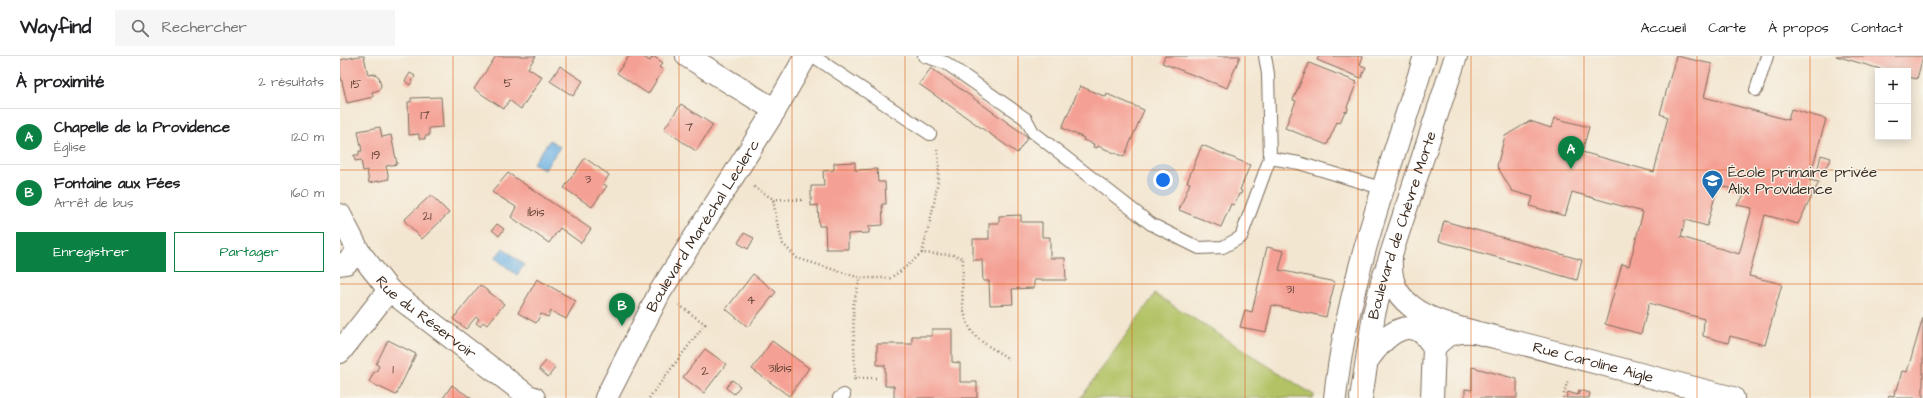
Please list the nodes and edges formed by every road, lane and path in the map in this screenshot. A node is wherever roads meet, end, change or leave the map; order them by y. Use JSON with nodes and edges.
{"nodes":[{"id":1,"x":687,"y":56,"type":"edge"},
{"id":2,"x":806,"y":56,"type":"edge"},
{"id":3,"x":812,"y":56,"type":"edge"},
{"id":4,"x":924,"y":56,"type":"edge"},
{"id":5,"x":1265,"y":56,"type":"edge"},
{"id":6,"x":1426,"y":56,"type":"edge"},
{"id":7,"x":1456,"y":56,"type":"edge"},
{"id":8,"x":1767,"y":56,"type":"edge"},
{"id":9,"x":1756,"y":90,"type":"dead end"},
{"id":10,"x":775,"y":110,"type":"junction"},
{"id":11,"x":930,"y":134,"type":"joint"},
{"id":12,"x":1270,"y":158,"type":"junction"},
{"id":13,"x":735,"y":174,"type":"junction"},
{"id":14,"x":1384,"y":189,"type":"junction"},
{"id":15,"x":773,"y":199,"type":"junction"},
{"id":16,"x":805,"y":200,"type":"dead end"},
{"id":17,"x":340,"y":215,"type":"edge"},
{"id":18,"x":359,"y":252,"type":"junction"},
{"id":19,"x":922,"y":253,"type":"junction"},
{"id":20,"x":1390,"y":256,"type":"junction"},
{"id":21,"x":340,"y":264,"type":"edge"},
{"id":22,"x":860,"y":278,"type":"junction"},
{"id":23,"x":389,"y":290,"type":"junction"},
{"id":24,"x":660,"y":292,"type":"junction"},
{"id":25,"x":1477,"y":332,"type":"junction"},
{"id":26,"x":1434,"y":348,"type":"junction"},
{"id":27,"x":340,"y":352,"type":"edge"},
{"id":28,"x":1009,"y":359,"type":"dead end"},
{"id":29,"x":1367,"y":361,"type":"junction"},
{"id":30,"x":855,"y":378,"type":"junction"},
{"id":31,"x":878,"y":378,"type":"dead end"},
{"id":32,"x":842,"y":397,"type":"edge"},
{"id":33,"x":534,"y":398,"type":"edge"},
{"id":34,"x":606,"y":398,"type":"edge"},
{"id":35,"x":649,"y":398,"type":"edge"},
{"id":36,"x":1335,"y":398,"type":"edge"},
{"id":37,"x":1361,"y":398,"type":"edge"},
{"id":38,"x":1432,"y":398,"type":"edge"},
{"id":39,"x":1733,"y":398,"type":"edge"}],
"edges":[{"from":1,"to":10,"type":"street"},
{"from":2,"to":10,"type":"street","name":"Boulevard Maréchal Leclerc"},
{"from":3,"to":11,"type":"lane"},
{"from":4,"to":12,"type":"lane"},
{"from":5,"to":12,"type":"lane"},
{"from":6,"to":14,"type":"street","name":"Boulevard de Chèvre Morte"},
{"from":7,"to":20,"type":"street","name":"Boulevard de Chèvre Morte"},
{"from":8,"to":9,"type":"lane"},
{"from":10,"to":13,"type":"street","name":"Boulevard Maréchal Leclerc"},
{"from":11,"to":19,"type":"path"},
{"from":12,"to":14,"type":"lane"},
{"from":13,"to":15,"type":"path"},
{"from":13,"to":24,"type":"street","name":"Boulevard Maréchal Leclerc"},
{"from":14,"to":36,"type":"street","name":"Boulevard de Chèvre Morte"},
{"from":15,"to":16,"type":"path"},
{"from":15,"to":22,"type":"path"},
{"from":17,"to":18,"type":"street","name":"Rue du Réservoir"},
{"from":18,"to":21,"type":"street"},
{"from":18,"to":23,"type":"street","name":"Rue du Réservoir"},
{"from":19,"to":22,"type":"path"},
{"from":19,"to":28,"type":"path"},
{"from":20,"to":25,"type":"street","name":"Rue Caroline Aigle"},
{"from":20,"to":29,"type":"street","name":"Boulevard de Chèvre Morte"},
{"from":22,"to":30,"type":"path"},
{"from":23,"to":27,"type":"street"},
{"from":23,"to":33,"type":"street","name":"Rue du Réservoir"},
{"from":24,"to":34,"type":"street","name":"Boulevard Maréchal Leclerc"},
{"from":24,"to":35,"type":"path"},
{"from":25,"to":26,"type":"street","name":"Rue Caroline Aigle"},
{"from":25,"to":39,"type":"street","name":"Rue Caroline Aigle"},
{"from":26,"to":29,"type":"street"},
{"from":26,"to":38,"type":"street"},
{"from":29,"to":37,"type":"street","name":"Boulevard de Chèvre Morte"},
{"from":30,"to":31,"type":"path"},
{"from":30,"to":32,"type":"path"}]}
